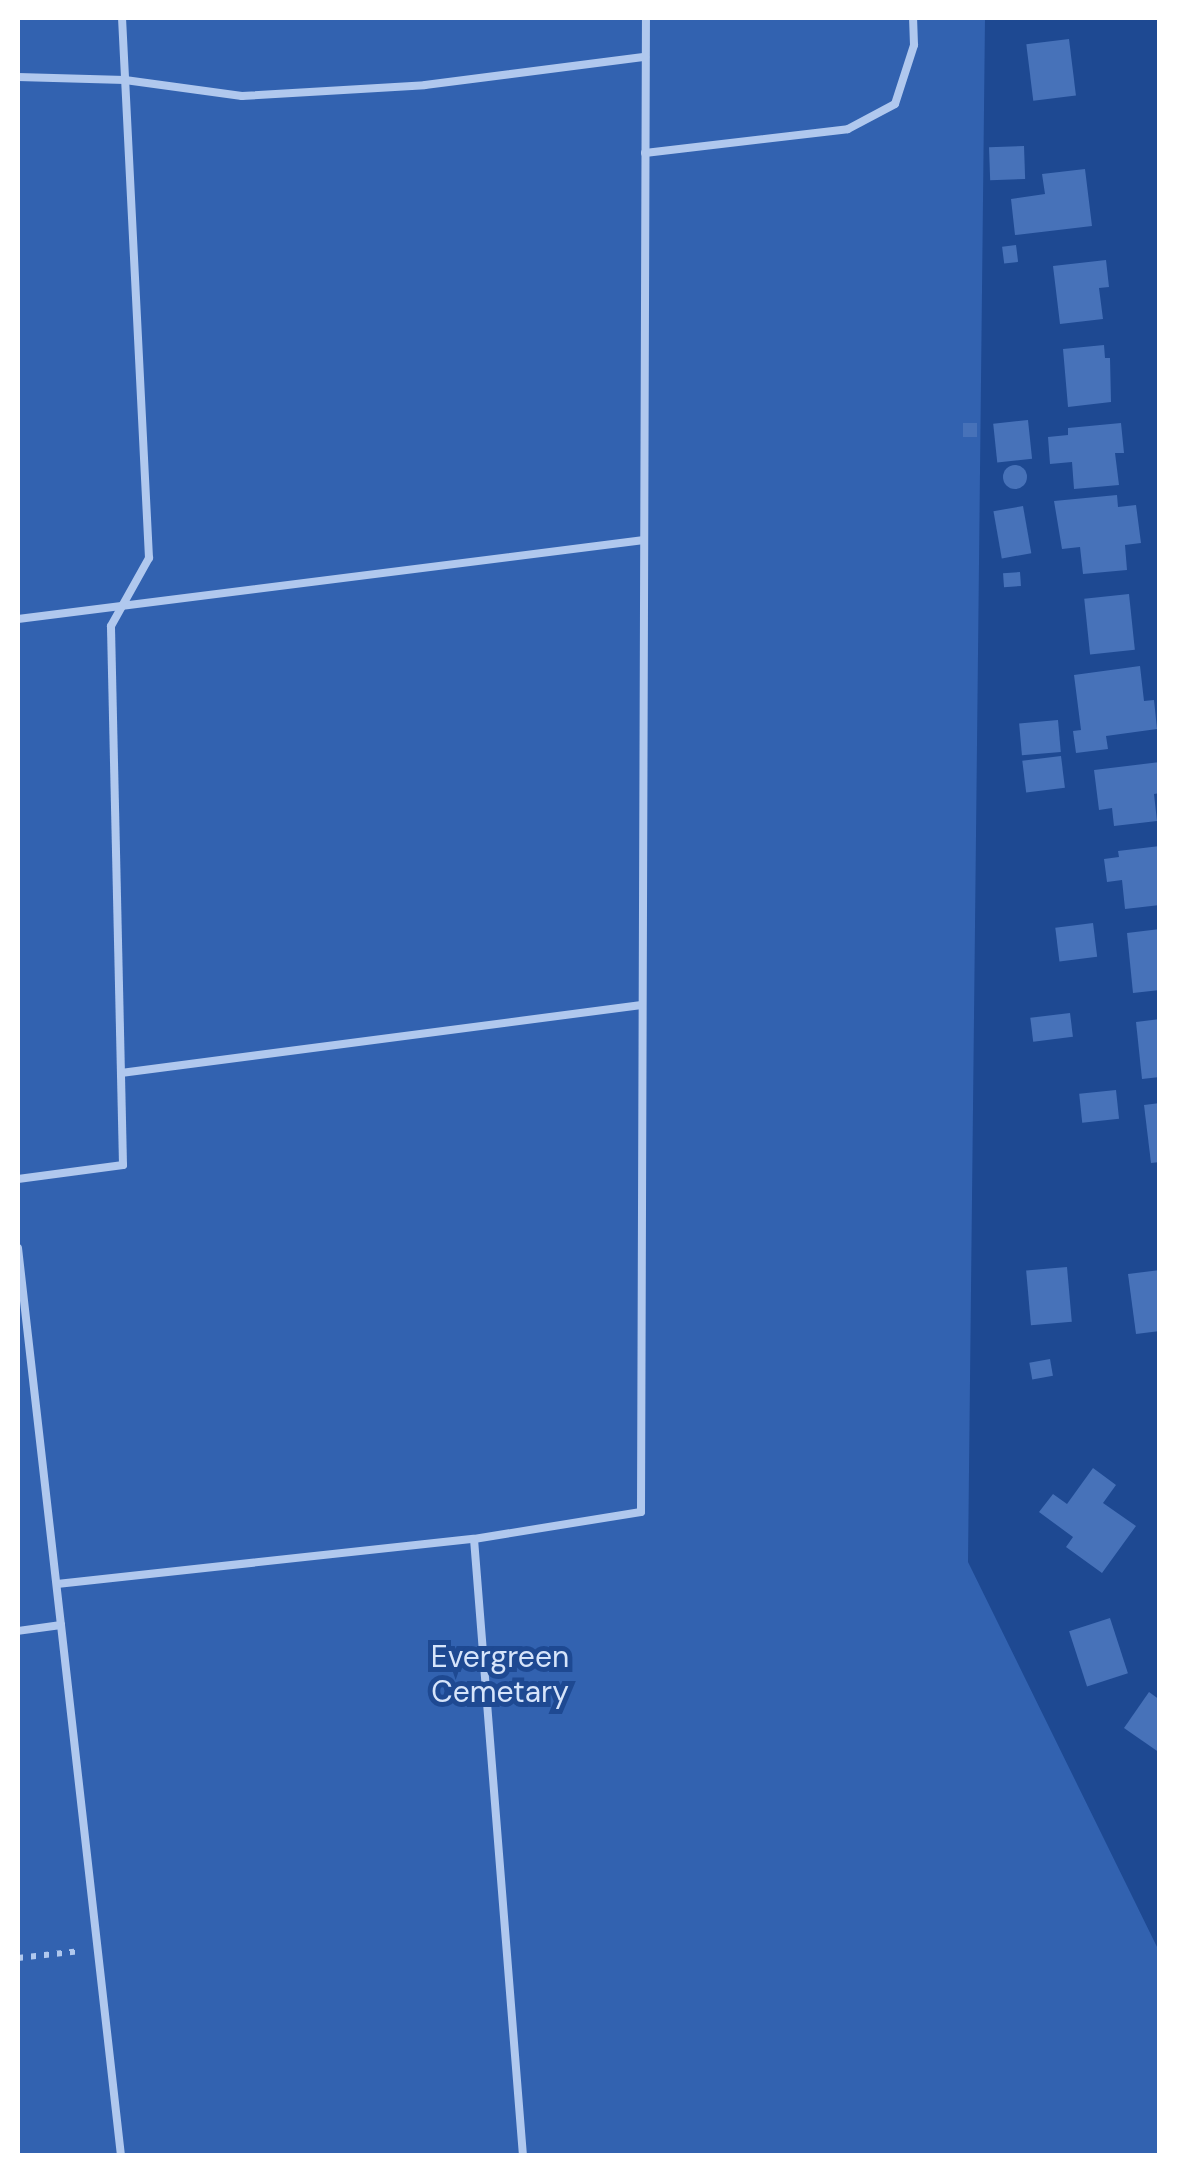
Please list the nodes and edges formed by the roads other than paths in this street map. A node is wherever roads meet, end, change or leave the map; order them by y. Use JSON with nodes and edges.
{"nodes":[{"id":1,"x":122,"y":18,"type":"edge"},
{"id":2,"x":646,"y":18,"type":"edge"},
{"id":3,"x":914,"y":18,"type":"edge"},
{"id":4,"x":646,"y":57,"type":"junction"},
{"id":5,"x":18,"y":77,"type":"edge"},
{"id":6,"x":125,"y":80,"type":"junction"},
{"id":7,"x":645,"y":153,"type":"junction"},
{"id":8,"x":644,"y":540,"type":"junction"},
{"id":9,"x":122,"y":607,"type":"junction"},
{"id":10,"x":18,"y":619,"type":"edge"},
{"id":11,"x":642,"y":1005,"type":"junction"},
{"id":12,"x":121,"y":1073,"type":"junction"},
{"id":13,"x":18,"y":1179,"type":"edge"},
{"id":14,"x":18,"y":1248,"type":"edge"},
{"id":15,"x":474,"y":1539,"type":"junction"},
{"id":16,"x":57,"y":1584,"type":"junction"},
{"id":17,"x":61,"y":1626,"type":"junction"},
{"id":18,"x":18,"y":1631,"type":"edge"},
{"id":19,"x":121,"y":2156,"type":"edge"},
{"id":20,"x":523,"y":2156,"type":"edge"}],
"edges":[{"from":1,"to":6,"type":"lane"},
{"from":2,"to":4,"type":"lane"},
{"from":3,"to":7,"type":"lane"},
{"from":4,"to":6,"type":"lane"},
{"from":4,"to":7,"type":"lane"},
{"from":5,"to":6,"type":"lane"},
{"from":6,"to":9,"type":"lane"},
{"from":7,"to":8,"type":"lane"},
{"from":8,"to":9,"type":"lane"},
{"from":8,"to":11,"type":"lane"},
{"from":9,"to":10,"type":"lane"},
{"from":9,"to":12,"type":"lane"},
{"from":11,"to":12,"type":"lane"},
{"from":11,"to":15,"type":"lane"},
{"from":12,"to":13,"type":"lane"},
{"from":14,"to":16,"type":"lane"},
{"from":15,"to":16,"type":"lane"},
{"from":15,"to":20,"type":"lane"},
{"from":16,"to":17,"type":"lane"},
{"from":17,"to":18,"type":"lane"},
{"from":17,"to":19,"type":"lane"}]}
